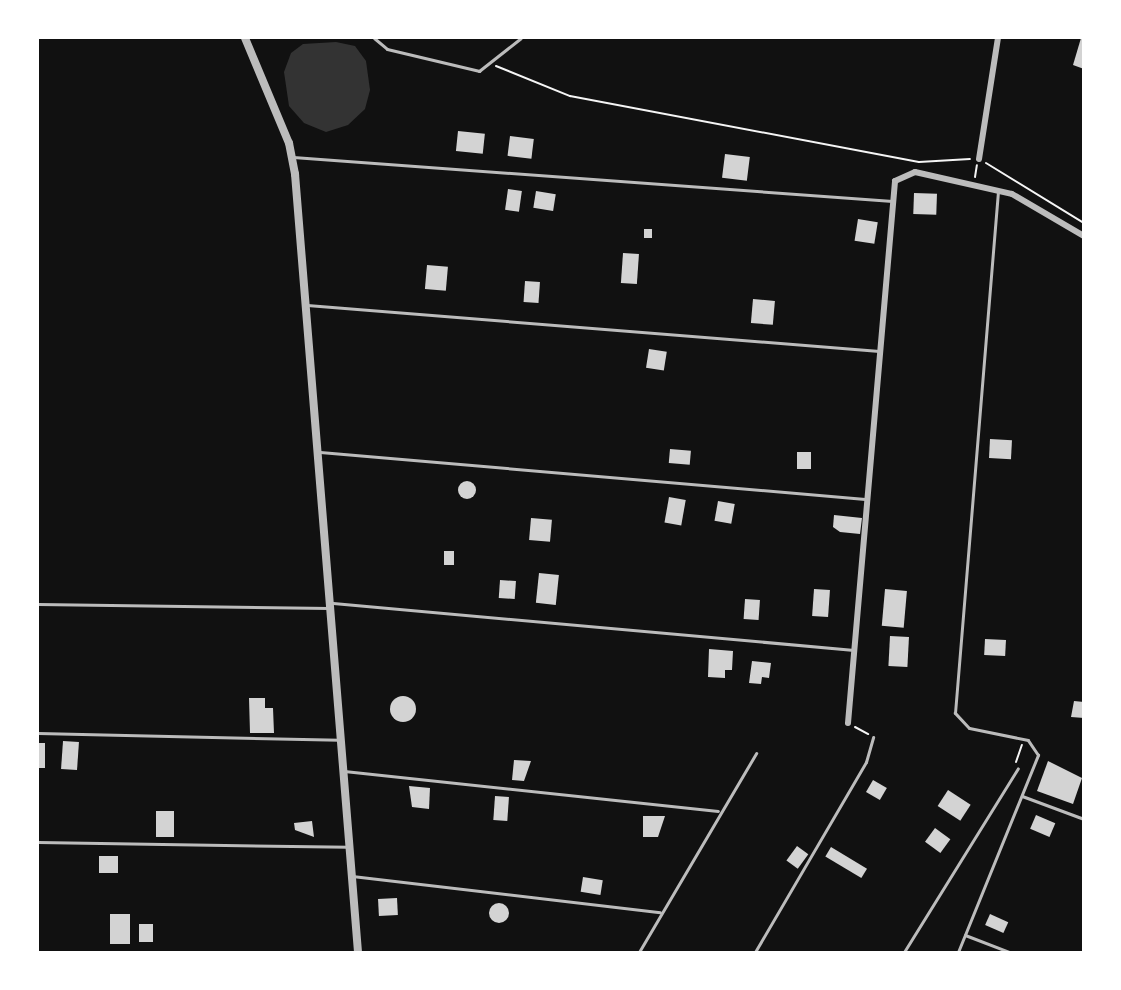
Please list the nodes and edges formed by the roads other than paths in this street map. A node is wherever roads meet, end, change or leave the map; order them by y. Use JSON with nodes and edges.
{"nodes":[{"id":1,"x":245,"y":38,"type":"edge"},
{"id":2,"x":374,"y":38,"type":"edge"},
{"id":3,"x":521,"y":38,"type":"edge"},
{"id":4,"x":998,"y":38,"type":"edge"},
{"id":5,"x":293,"y":157,"type":"junction"},
{"id":6,"x":979,"y":159,"type":"road end"},
{"id":7,"x":998,"y":191,"type":"junction"},
{"id":8,"x":892,"y":201,"type":"junction"},
{"id":9,"x":1083,"y":236,"type":"edge"},
{"id":10,"x":304,"y":305,"type":"junction"},
{"id":11,"x":879,"y":351,"type":"junction"},
{"id":12,"x":320,"y":452,"type":"junction"},
{"id":13,"x":865,"y":499,"type":"junction"},
{"id":14,"x":38,"y":604,"type":"edge"},
{"id":15,"x":331,"y":605,"type":"junction"},
{"id":16,"x":854,"y":650,"type":"junction"},
{"id":17,"x":848,"y":723,"type":"road end"},
{"id":18,"x":38,"y":733,"type":"edge"},
{"id":19,"x":873,"y":737,"type":"road end"},
{"id":20,"x":341,"y":740,"type":"junction"},
{"id":21,"x":756,"y":753,"type":"dead end"},
{"id":22,"x":1018,"y":768,"type":"dead end"},
{"id":23,"x":344,"y":771,"type":"junction"},
{"id":24,"x":1022,"y":796,"type":"junction"},
{"id":25,"x":718,"y":811,"type":"junction"},
{"id":26,"x":1083,"y":819,"type":"edge"},
{"id":27,"x":38,"y":842,"type":"edge"},
{"id":28,"x":350,"y":847,"type":"junction"},
{"id":29,"x":352,"y":876,"type":"junction"},
{"id":30,"x":660,"y":912,"type":"junction"},
{"id":31,"x":965,"y":935,"type":"junction"},
{"id":32,"x":38,"y":952,"type":"edge"},
{"id":33,"x":98,"y":952,"type":"edge"},
{"id":34,"x":358,"y":952,"type":"edge"},
{"id":35,"x":639,"y":952,"type":"edge"},
{"id":36,"x":755,"y":952,"type":"edge"},
{"id":37,"x":904,"y":952,"type":"edge"},
{"id":38,"x":958,"y":952,"type":"edge"},
{"id":39,"x":1009,"y":952,"type":"edge"}],
"edges":[{"from":1,"to":5,"type":"street"},
{"from":2,"to":3,"type":"lane"},
{"from":4,"to":6,"type":"street"},
{"from":5,"to":8,"type":"lane"},
{"from":5,"to":10,"type":"street"},
{"from":7,"to":8,"type":"street"},
{"from":7,"to":9,"type":"street"},
{"from":7,"to":24,"type":"lane"},
{"from":8,"to":11,"type":"street"},
{"from":10,"to":11,"type":"lane"},
{"from":10,"to":12,"type":"street"},
{"from":11,"to":13,"type":"street"},
{"from":12,"to":13,"type":"lane"},
{"from":12,"to":15,"type":"street"},
{"from":13,"to":16,"type":"street"},
{"from":14,"to":15,"type":"lane"},
{"from":15,"to":16,"type":"lane"},
{"from":15,"to":20,"type":"street"},
{"from":16,"to":17,"type":"street"},
{"from":18,"to":20,"type":"lane"},
{"from":19,"to":36,"type":"lane"},
{"from":20,"to":23,"type":"street"},
{"from":21,"to":25,"type":"lane"},
{"from":22,"to":37,"type":"lane"},
{"from":23,"to":25,"type":"lane"},
{"from":23,"to":28,"type":"street"},
{"from":24,"to":26,"type":"lane"},
{"from":24,"to":31,"type":"lane"},
{"from":25,"to":30,"type":"lane"},
{"from":27,"to":28,"type":"lane"},
{"from":28,"to":29,"type":"street"},
{"from":29,"to":30,"type":"lane"},
{"from":29,"to":34,"type":"street"},
{"from":30,"to":35,"type":"lane"},
{"from":31,"to":38,"type":"lane"},
{"from":31,"to":39,"type":"lane"},
{"from":32,"to":33,"type":"lane"}]}
